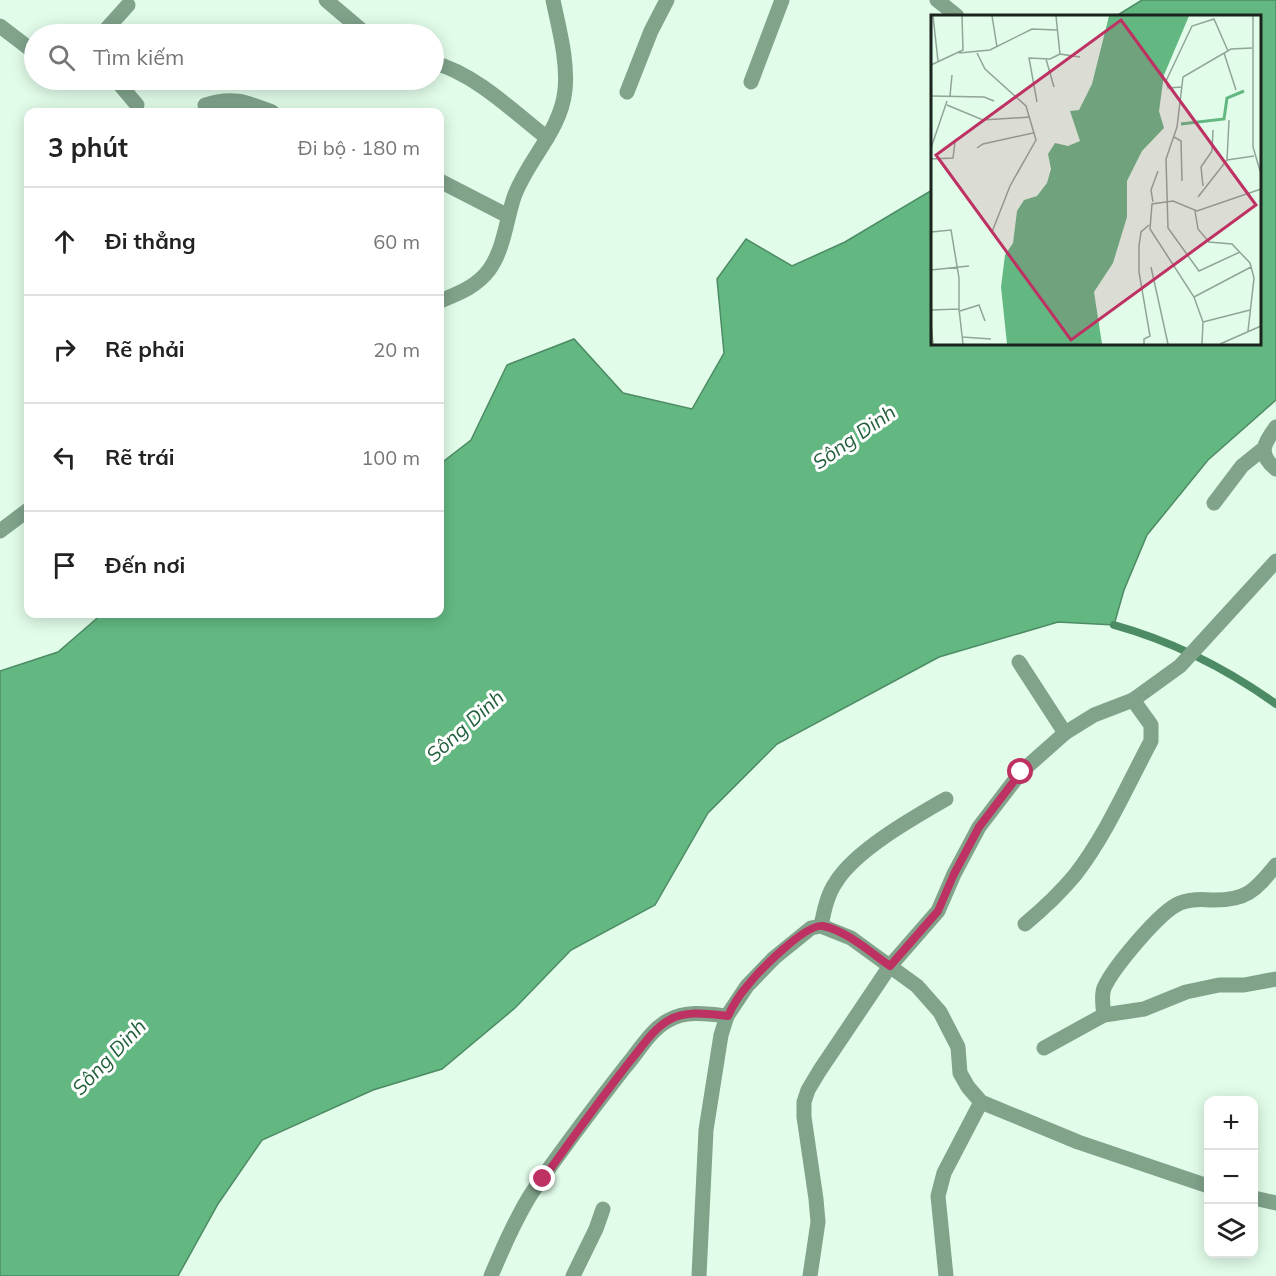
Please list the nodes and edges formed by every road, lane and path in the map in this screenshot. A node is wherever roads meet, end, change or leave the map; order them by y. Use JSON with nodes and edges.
{"nodes":[{"id":1,"x":326,"y":0,"type":"edge"},
{"id":2,"x":553,"y":0,"type":"edge"},
{"id":3,"x":667,"y":0,"type":"edge"},
{"id":4,"x":782,"y":0,"type":"edge"},
{"id":5,"x":937,"y":0,"type":"edge"},
{"id":6,"x":128,"y":5,"type":"dead end"},
{"id":7,"x":956,"y":15,"type":"edge"},
{"id":8,"x":111,"y":24,"type":"edge"},
{"id":9,"x":354,"y":24,"type":"edge"},
{"id":10,"x":0,"y":26,"type":"edge"},
{"id":11,"x":24,"y":44,"type":"edge"},
{"id":12,"x":444,"y":66,"type":"edge"},
{"id":13,"x":750,"y":82,"type":"dead end"},
{"id":14,"x":124,"y":90,"type":"edge"},
{"id":15,"x":627,"y":92,"type":"dead end"},
{"id":16,"x":137,"y":105,"type":"dead end"},
{"id":17,"x":205,"y":105,"type":"dead end"},
{"id":18,"x":261,"y":108,"type":"edge"},
{"id":19,"x":547,"y":138,"type":"junction"},
{"id":20,"x":444,"y":183,"type":"edge"},
{"id":21,"x":508,"y":216,"type":"junction"},
{"id":22,"x":444,"y":299,"type":"edge"},
{"id":23,"x":1276,"y":428,"type":"edge"},
{"id":24,"x":1263,"y":449,"type":"junction"},
{"id":25,"x":1276,"y":469,"type":"edge"},
{"id":26,"x":1214,"y":503,"type":"dead end"},
{"id":27,"x":24,"y":513,"type":"edge"},
{"id":28,"x":0,"y":531,"type":"edge"},
{"id":29,"x":1276,"y":561,"type":"edge"},
{"id":30,"x":1018,"y":662,"type":"dead end"},
{"id":31,"x":1133,"y":700,"type":"junction"},
{"id":32,"x":1065,"y":733,"type":"junction"},
{"id":33,"x":946,"y":799,"type":"dead end"},
{"id":34,"x":1276,"y":865,"type":"edge"},
{"id":35,"x":1025,"y":924,"type":"dead end"},
{"id":36,"x":821,"y":926,"type":"junction"},
{"id":37,"x":890,"y":966,"type":"junction"},
{"id":38,"x":1276,"y":979,"type":"edge"},
{"id":39,"x":1104,"y":1015,"type":"junction"},
{"id":40,"x":728,"y":1016,"type":"junction"},
{"id":41,"x":1044,"y":1048,"type":"dead end"},
{"id":42,"x":981,"y":1102,"type":"junction"},
{"id":43,"x":1204,"y":1184,"type":"edge"},
{"id":44,"x":1258,"y":1199,"type":"edge"},
{"id":45,"x":1276,"y":1203,"type":"edge"},
{"id":46,"x":603,"y":1209,"type":"dead end"},
{"id":47,"x":491,"y":1276,"type":"edge"},
{"id":48,"x":573,"y":1276,"type":"edge"},
{"id":49,"x":699,"y":1276,"type":"edge"},
{"id":50,"x":810,"y":1276,"type":"edge"},
{"id":51,"x":946,"y":1276,"type":"edge"}],
"edges":[{"from":1,"to":9,"type":"street"},
{"from":2,"to":19,"type":"street"},
{"from":3,"to":15,"type":"street"},
{"from":4,"to":13,"type":"street"},
{"from":5,"to":7,"type":"street"},
{"from":6,"to":8,"type":"street"},
{"from":10,"to":11,"type":"street"},
{"from":12,"to":19,"type":"street"},
{"from":14,"to":16,"type":"street"},
{"from":17,"to":18,"type":"street"},
{"from":19,"to":21,"type":"street"},
{"from":20,"to":21,"type":"street"},
{"from":21,"to":22,"type":"street"},
{"from":23,"to":24,"type":"street"},
{"from":24,"to":25,"type":"street"},
{"from":24,"to":26,"type":"street"},
{"from":27,"to":28,"type":"street"},
{"from":29,"to":31,"type":"street"},
{"from":30,"to":32,"type":"street"},
{"from":31,"to":32,"type":"street"},
{"from":31,"to":35,"type":"street"},
{"from":32,"to":37,"type":"street"},
{"from":33,"to":36,"type":"street"},
{"from":34,"to":39,"type":"street"},
{"from":36,"to":37,"type":"street"},
{"from":36,"to":40,"type":"street"},
{"from":37,"to":42,"type":"street"},
{"from":37,"to":50,"type":"street"},
{"from":38,"to":39,"type":"street"},
{"from":39,"to":41,"type":"street"},
{"from":40,"to":47,"type":"street"},
{"from":40,"to":49,"type":"street"},
{"from":42,"to":43,"type":"street"},
{"from":42,"to":51,"type":"street"},
{"from":44,"to":45,"type":"street"},
{"from":46,"to":48,"type":"street"}]}
